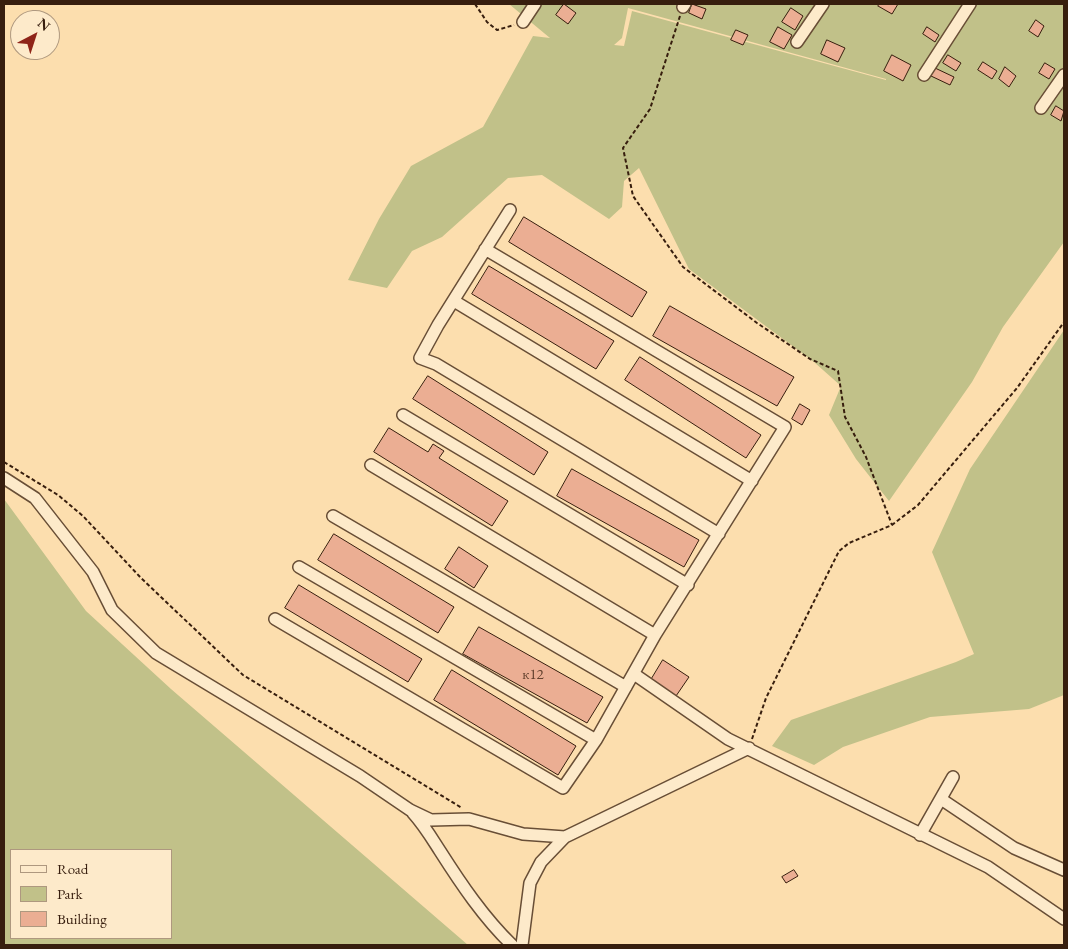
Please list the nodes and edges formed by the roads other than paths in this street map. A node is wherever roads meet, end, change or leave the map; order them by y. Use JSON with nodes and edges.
{"nodes":[{"id":1,"x":536,"y":4,"type":"edge"},
{"id":2,"x":823,"y":4,"type":"edge"},
{"id":3,"x":970,"y":4,"type":"edge"},
{"id":4,"x":523,"y":22,"type":"road end"},
{"id":5,"x":797,"y":42,"type":"dead end"},
{"id":6,"x":1064,"y":74,"type":"edge"},
{"id":7,"x":924,"y":75,"type":"dead end"},
{"id":8,"x":1041,"y":108,"type":"dead end"},
{"id":9,"x":510,"y":210,"type":"dead end"},
{"id":10,"x":485,"y":249,"type":"junction"},
{"id":11,"x":454,"y":300,"type":"junction"},
{"id":12,"x":403,"y":414,"type":"dead end"},
{"id":13,"x":371,"y":465,"type":"dead end"},
{"id":14,"x":4,"y":478,"type":"edge"},
{"id":15,"x":752,"y":481,"type":"junction"},
{"id":16,"x":333,"y":516,"type":"dead end"},
{"id":17,"x":719,"y":534,"type":"junction"},
{"id":18,"x":299,"y":567,"type":"dead end"},
{"id":19,"x":688,"y":585,"type":"junction"},
{"id":20,"x":275,"y":619,"type":"dead end"},
{"id":21,"x":655,"y":635,"type":"junction"},
{"id":22,"x":634,"y":674,"type":"junction"},
{"id":23,"x":626,"y":686,"type":"junction"},
{"id":24,"x":596,"y":740,"type":"junction"},
{"id":25,"x":748,"y":748,"type":"junction"},
{"id":26,"x":953,"y":777,"type":"dead end"},
{"id":27,"x":941,"y":799,"type":"junction"},
{"id":28,"x":410,"y":810,"type":"junction"},
{"id":29,"x":920,"y":835,"type":"junction"},
{"id":30,"x":565,"y":837,"type":"junction"},
{"id":31,"x":1064,"y":870,"type":"edge"},
{"id":32,"x":1064,"y":919,"type":"edge"},
{"id":33,"x":512,"y":945,"type":"edge"},
{"id":34,"x":522,"y":945,"type":"edge"}],
"edges":[{"from":1,"to":4,"type":"street"},
{"from":2,"to":5,"type":"street"},
{"from":3,"to":7,"type":"street"},
{"from":6,"to":8,"type":"street"},
{"from":9,"to":10,"type":"street"},
{"from":10,"to":11,"type":"street"},
{"from":10,"to":15,"type":"street"},
{"from":11,"to":15,"type":"street"},
{"from":11,"to":17,"type":"street"},
{"from":12,"to":19,"type":"street"},
{"from":13,"to":21,"type":"street"},
{"from":14,"to":28,"type":"street"},
{"from":15,"to":17,"type":"street"},
{"from":16,"to":23,"type":"street"},
{"from":17,"to":19,"type":"street"},
{"from":18,"to":24,"type":"street"},
{"from":19,"to":21,"type":"street"},
{"from":20,"to":24,"type":"street"},
{"from":21,"to":22,"type":"street"},
{"from":22,"to":23,"type":"street"},
{"from":22,"to":25,"type":"street"},
{"from":23,"to":24,"type":"street"},
{"from":25,"to":29,"type":"street"},
{"from":25,"to":30,"type":"street"},
{"from":26,"to":27,"type":"street"},
{"from":27,"to":29,"type":"street"},
{"from":27,"to":31,"type":"street"},
{"from":28,"to":30,"type":"street"},
{"from":28,"to":33,"type":"street"},
{"from":29,"to":32,"type":"street"},
{"from":30,"to":34,"type":"street"}]}
